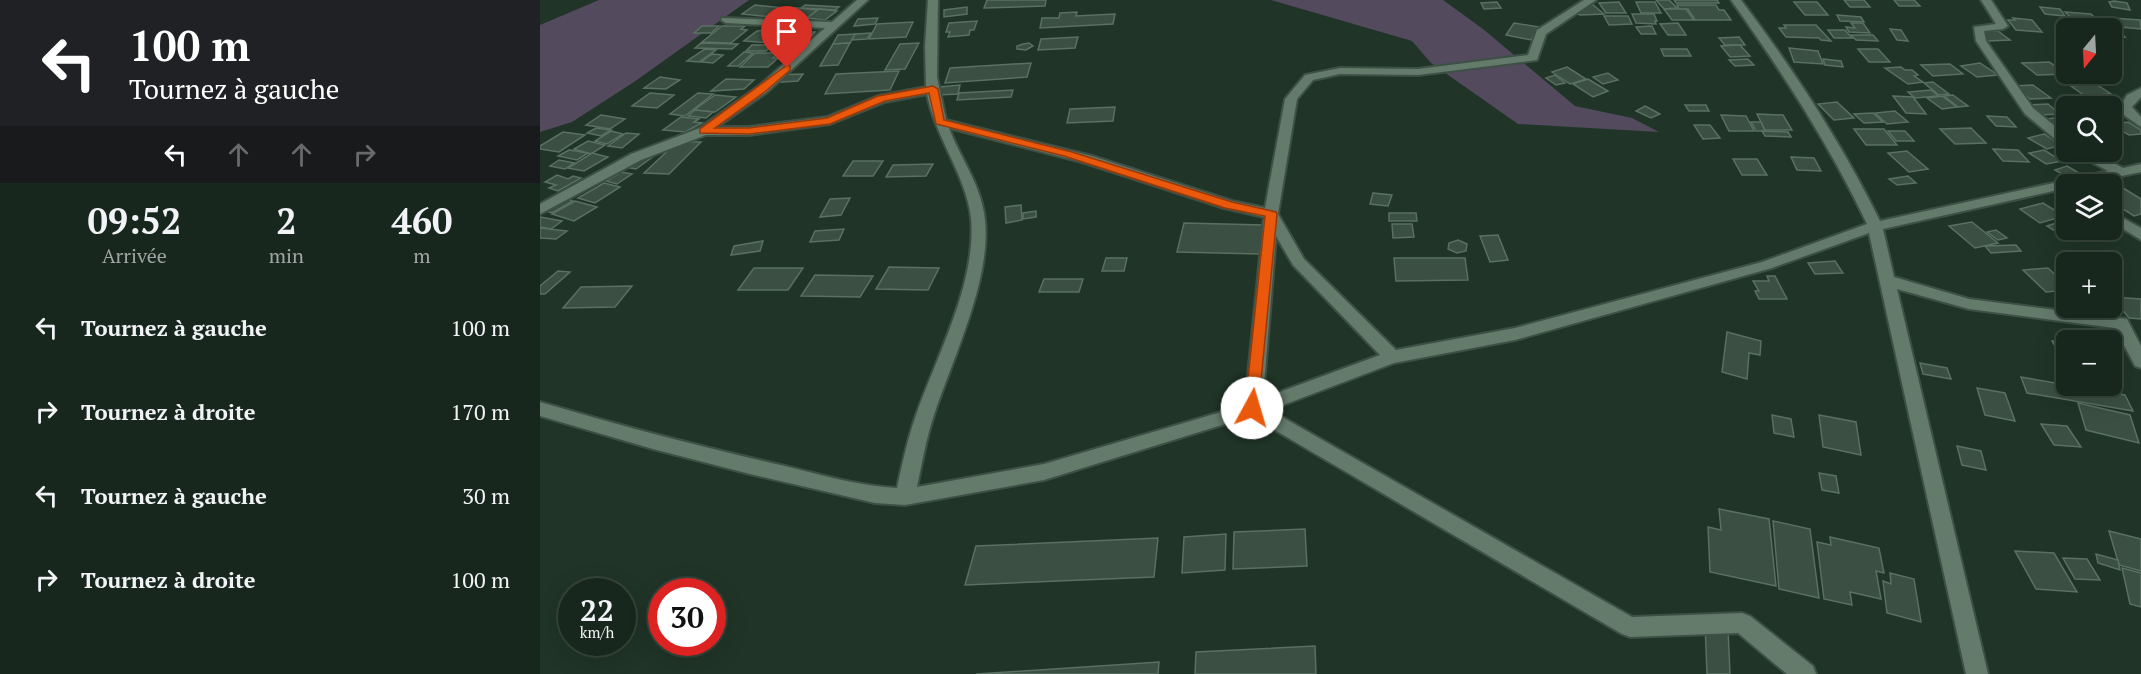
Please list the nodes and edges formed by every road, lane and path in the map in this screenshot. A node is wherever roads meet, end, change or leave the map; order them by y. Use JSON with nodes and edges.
{"nodes":[{"id":1,"x":863,"y":0,"type":"edge"},
{"id":2,"x":933,"y":0,"type":"edge"},
{"id":3,"x":1591,"y":0,"type":"edge"},
{"id":4,"x":1736,"y":0,"type":"edge"},
{"id":5,"x":1986,"y":0,"type":"edge"},
{"id":6,"x":726,"y":20,"type":"dead end"},
{"id":7,"x":834,"y":25,"type":"junction"},
{"id":8,"x":933,"y":89,"type":"junction"},
{"id":9,"x":2141,"y":92,"type":"edge"},
{"id":10,"x":940,"y":122,"type":"junction"},
{"id":11,"x":2141,"y":123,"type":"edge"},
{"id":12,"x":704,"y":131,"type":"junction"},
{"id":13,"x":2056,"y":133,"type":"edge"},
{"id":14,"x":2102,"y":162,"type":"edge"},
{"id":15,"x":2141,"y":168,"type":"edge"},
{"id":16,"x":2120,"y":172,"type":"junction"},
{"id":17,"x":2112,"y":174,"type":"edge"},
{"id":18,"x":2056,"y":187,"type":"edge"},
{"id":19,"x":540,"y":210,"type":"edge"},
{"id":20,"x":1271,"y":214,"type":"junction"},
{"id":21,"x":2122,"y":223,"type":"edge"},
{"id":22,"x":1875,"y":226,"type":"junction"},
{"id":23,"x":2141,"y":235,"type":"edge"},
{"id":24,"x":1889,"y":281,"type":"junction"},
{"id":25,"x":1392,"y":357,"type":"junction"},
{"id":26,"x":2141,"y":362,"type":"edge"},
{"id":27,"x":1252,"y":408,"type":"junction"},
{"id":28,"x":543,"y":414,"type":"edge"},
{"id":29,"x":905,"y":497,"type":"junction"},
{"id":30,"x":1805,"y":674,"type":"edge"},
{"id":31,"x":1977,"y":674,"type":"edge"}],
"edges":[{"from":1,"to":7,"type":"street"},
{"from":2,"to":8,"type":"street"},
{"from":3,"to":20,"type":"street"},
{"from":4,"to":22,"type":"street"},
{"from":5,"to":13,"type":"street"},
{"from":6,"to":7,"type":"street"},
{"from":7,"to":12,"type":"street"},
{"from":8,"to":10,"type":"street"},
{"from":8,"to":12,"type":"street"},
{"from":9,"to":11,"type":"street"},
{"from":10,"to":20,"type":"street"},
{"from":10,"to":29,"type":"street"},
{"from":12,"to":19,"type":"street"},
{"from":14,"to":16,"type":"street"},
{"from":15,"to":16,"type":"street"},
{"from":16,"to":17,"type":"street"},
{"from":18,"to":22,"type":"street"},
{"from":20,"to":25,"type":"street"},
{"from":20,"to":27,"type":"street"},
{"from":21,"to":23,"type":"street"},
{"from":22,"to":24,"type":"street"},
{"from":22,"to":25,"type":"street"},
{"from":24,"to":26,"type":"street"},
{"from":24,"to":31,"type":"street"},
{"from":25,"to":27,"type":"street"},
{"from":27,"to":29,"type":"street"},
{"from":27,"to":30,"type":"street"},
{"from":28,"to":29,"type":"street"}]}
